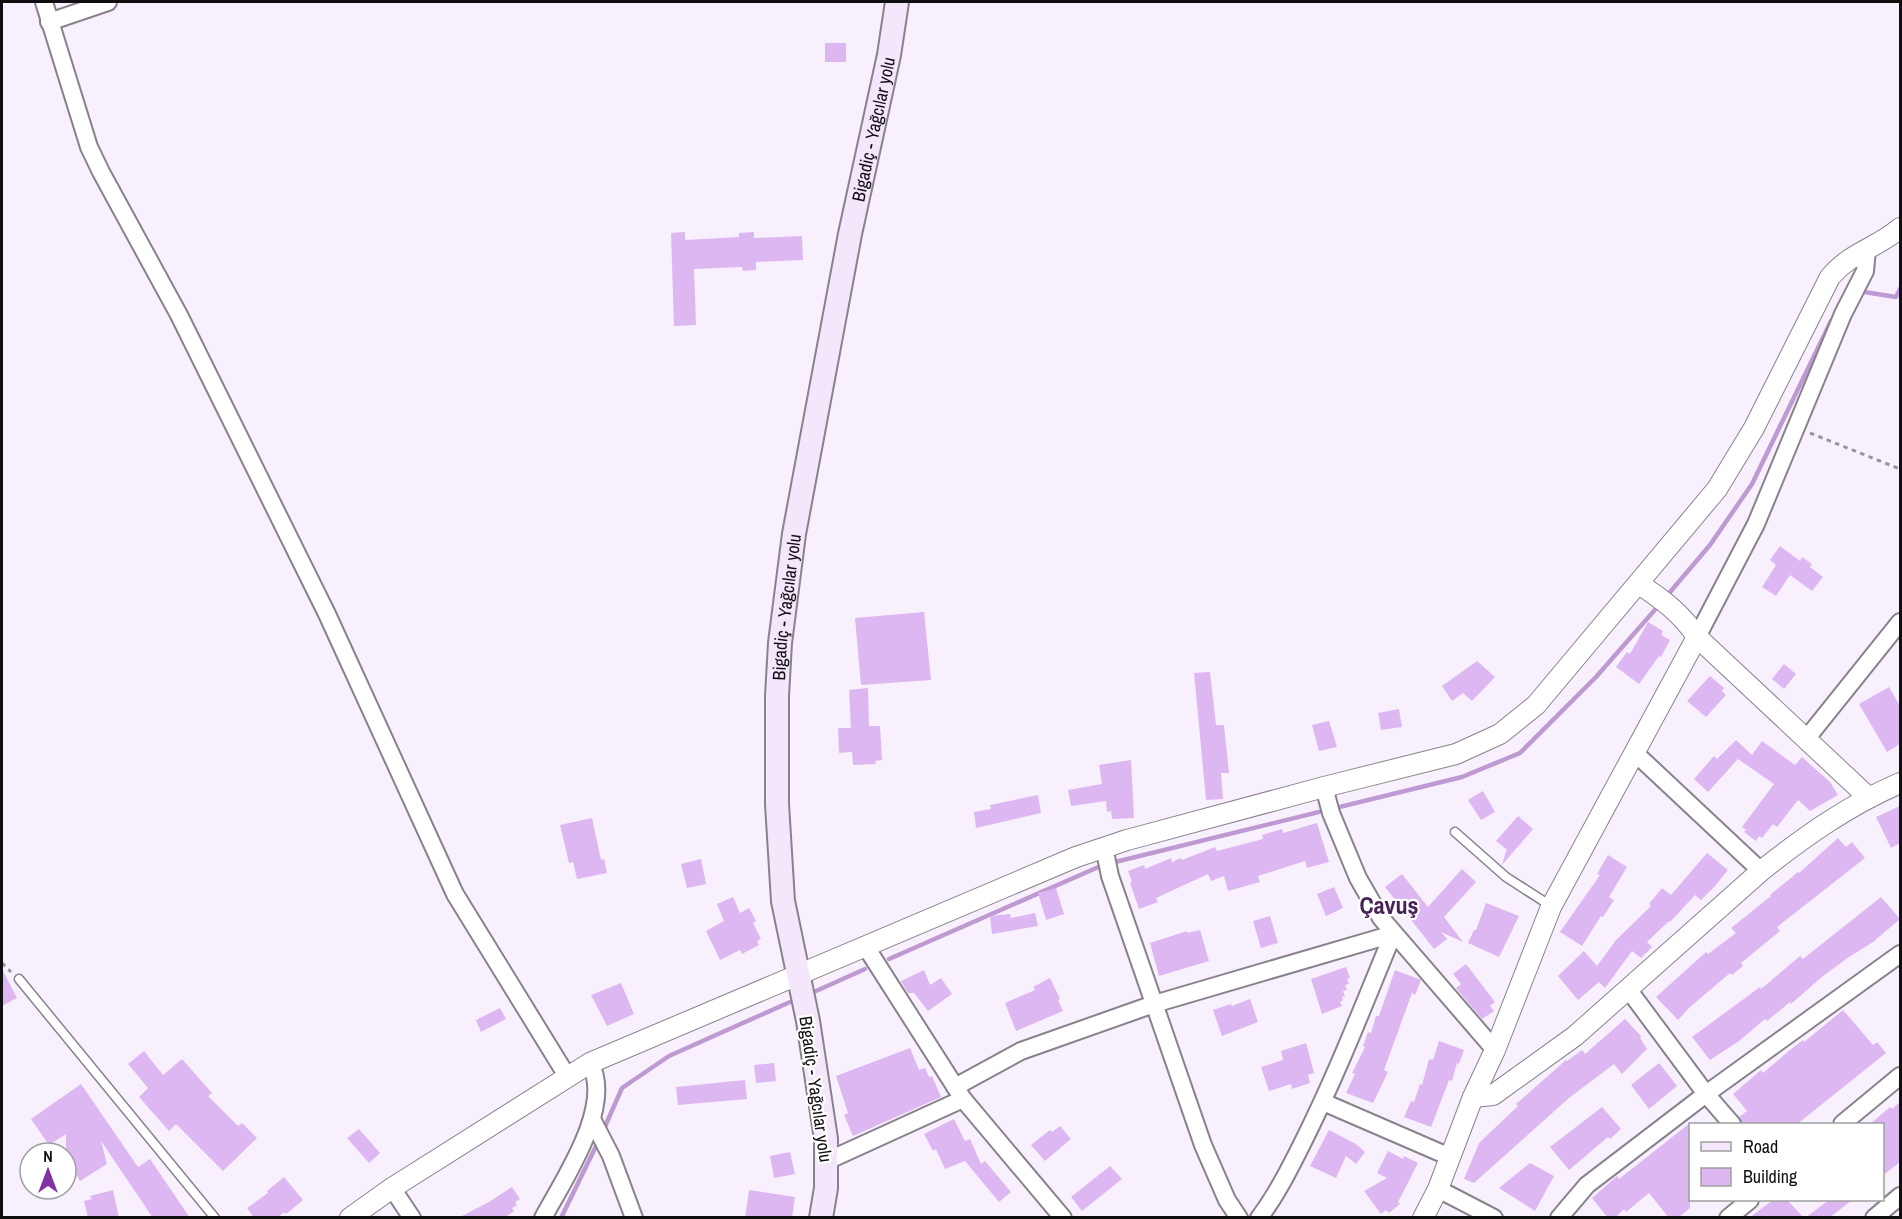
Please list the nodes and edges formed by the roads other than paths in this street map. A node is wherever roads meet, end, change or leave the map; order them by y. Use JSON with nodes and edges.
{"nodes":[{"id":1,"x":44,"y":2,"type":"edge"},
{"id":2,"x":108,"y":2,"type":"edge"},
{"id":3,"x":897,"y":2,"type":"edge"},
{"id":4,"x":49,"y":22,"type":"junction"},
{"id":5,"x":1900,"y":228,"type":"edge"},
{"id":6,"x":1867,"y":249,"type":"junction"},
{"id":7,"x":1646,"y":588,"type":"junction"},
{"id":8,"x":1899,"y":626,"type":"edge"},
{"id":9,"x":1697,"y":637,"type":"junction"},
{"id":10,"x":1807,"y":738,"type":"junction"},
{"id":11,"x":1634,"y":752,"type":"junction"},
{"id":12,"x":1900,"y":783,"type":"edge"},
{"id":13,"x":1325,"y":792,"type":"junction"},
{"id":14,"x":1868,"y":796,"type":"junction"},
{"id":15,"x":1455,"y":832,"type":"dead end"},
{"id":16,"x":1105,"y":851,"type":"junction"},
{"id":17,"x":1761,"y":871,"type":"junction"},
{"id":18,"x":1551,"y":907,"type":"junction"},
{"id":19,"x":1393,"y":934,"type":"junction"},
{"id":20,"x":866,"y":947,"type":"junction"},
{"id":21,"x":1900,"y":954,"type":"edge"},
{"id":22,"x":798,"y":976,"type":"junction"},
{"id":23,"x":19,"y":979,"type":"dead end"},
{"id":24,"x":1628,"y":990,"type":"junction"},
{"id":25,"x":1154,"y":1004,"type":"junction"},
{"id":26,"x":1495,"y":1050,"type":"junction"},
{"id":27,"x":590,"y":1063,"type":"junction"},
{"id":28,"x":1900,"y":1076,"type":"edge"},
{"id":29,"x":567,"y":1077,"type":"junction"},
{"id":30,"x":959,"y":1093,"type":"junction"},
{"id":31,"x":1706,"y":1094,"type":"junction"},
{"id":32,"x":1473,"y":1097,"type":"junction"},
{"id":33,"x":1323,"y":1102,"type":"junction"},
{"id":34,"x":1730,"y":1123,"type":"edge"},
{"id":35,"x":1844,"y":1123,"type":"edge"},
{"id":36,"x":595,"y":1124,"type":"junction"},
{"id":37,"x":1450,"y":1157,"type":"junction"},
{"id":38,"x":827,"y":1161,"type":"junction"},
{"id":39,"x":392,"y":1188,"type":"junction"},
{"id":40,"x":1438,"y":1189,"type":"junction"},
{"id":41,"x":1900,"y":1197,"type":"edge"},
{"id":42,"x":1749,"y":1201,"type":"edge"},
{"id":43,"x":215,"y":1218,"type":"edge"},
{"id":44,"x":350,"y":1218,"type":"edge"},
{"id":45,"x":412,"y":1218,"type":"edge"},
{"id":46,"x":543,"y":1218,"type":"edge"},
{"id":47,"x":634,"y":1218,"type":"edge"},
{"id":48,"x":821,"y":1218,"type":"edge"},
{"id":49,"x":1063,"y":1218,"type":"edge"},
{"id":50,"x":1239,"y":1218,"type":"edge"},
{"id":51,"x":1259,"y":1218,"type":"edge"},
{"id":52,"x":1423,"y":1218,"type":"edge"},
{"id":53,"x":1494,"y":1218,"type":"edge"},
{"id":54,"x":1559,"y":1218,"type":"edge"},
{"id":55,"x":1728,"y":1218,"type":"edge"},
{"id":56,"x":1874,"y":1218,"type":"edge"}],
"edges":[{"from":1,"to":4,"type":"street"},
{"from":2,"to":4,"type":"street"},
{"from":3,"to":22,"type":"main road","name":"Bigadiç - Yağcılar yolu"},
{"from":4,"to":29,"type":"street"},
{"from":5,"to":6,"type":"street"},
{"from":6,"to":7,"type":"street"},
{"from":6,"to":9,"type":"street"},
{"from":7,"to":9,"type":"street"},
{"from":7,"to":13,"type":"street"},
{"from":8,"to":10,"type":"street"},
{"from":9,"to":10,"type":"street"},
{"from":9,"to":11,"type":"street"},
{"from":10,"to":14,"type":"street"},
{"from":11,"to":17,"type":"street"},
{"from":11,"to":18,"type":"street"},
{"from":12,"to":14,"type":"street"},
{"from":13,"to":16,"type":"street"},
{"from":13,"to":19,"type":"street"},
{"from":14,"to":17,"type":"street"},
{"from":15,"to":18,"type":"lane"},
{"from":16,"to":20,"type":"street"},
{"from":16,"to":25,"type":"street"},
{"from":17,"to":24,"type":"street"},
{"from":18,"to":26,"type":"street"},
{"from":19,"to":25,"type":"street"},
{"from":19,"to":26,"type":"street"},
{"from":19,"to":33,"type":"street"},
{"from":20,"to":22,"type":"street"},
{"from":20,"to":30,"type":"street"},
{"from":21,"to":31,"type":"street"},
{"from":22,"to":27,"type":"street"},
{"from":22,"to":38,"type":"main road","name":"Bigadiç - Yağcılar yolu"},
{"from":23,"to":43,"type":"lane"},
{"from":24,"to":31,"type":"street"},
{"from":24,"to":32,"type":"street"},
{"from":25,"to":30,"type":"street"},
{"from":25,"to":50,"type":"street"},
{"from":26,"to":32,"type":"street"},
{"from":27,"to":29,"type":"street"},
{"from":27,"to":36,"type":"street"},
{"from":28,"to":35,"type":"street"},
{"from":29,"to":39,"type":"street"},
{"from":30,"to":38,"type":"street"},
{"from":30,"to":49,"type":"street"},
{"from":31,"to":34,"type":"street"},
{"from":31,"to":54,"type":"street"},
{"from":32,"to":37,"type":"street"},
{"from":33,"to":37,"type":"street"},
{"from":33,"to":51,"type":"street"},
{"from":36,"to":46,"type":"street"},
{"from":36,"to":47,"type":"street"},
{"from":37,"to":40,"type":"street"},
{"from":38,"to":48,"type":"main road","name":"Bigadiç - Yağcılar yolu"},
{"from":39,"to":44,"type":"street"},
{"from":39,"to":45,"type":"street"},
{"from":40,"to":52,"type":"street"},
{"from":40,"to":53,"type":"street"},
{"from":41,"to":56,"type":"street"},
{"from":42,"to":55,"type":"street"}]}
